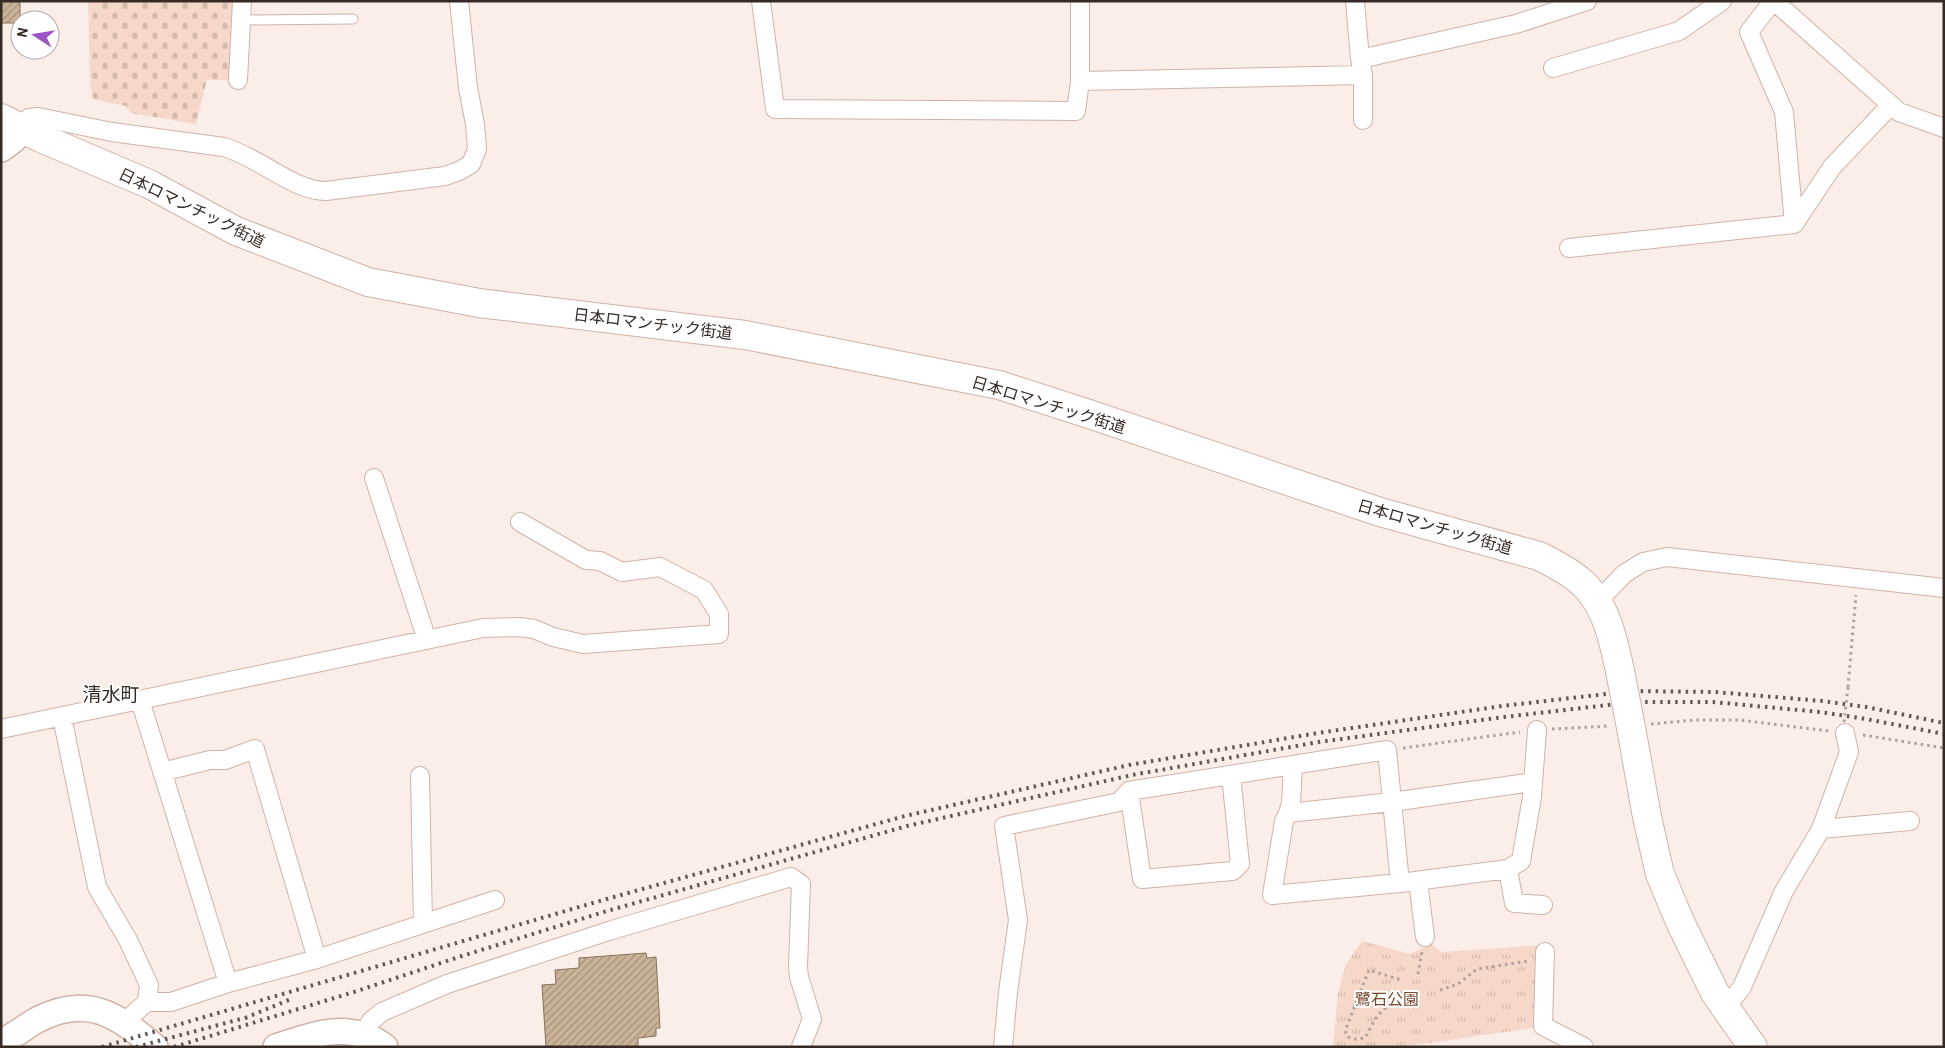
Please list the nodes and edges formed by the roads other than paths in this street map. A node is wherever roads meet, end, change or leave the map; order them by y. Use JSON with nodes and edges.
{"nodes":[{"id":1,"x":242,"y":1,"type":"edge"},
{"id":2,"x":459,"y":1,"type":"edge"},
{"id":3,"x":761,"y":1,"type":"edge"},
{"id":4,"x":1080,"y":1,"type":"edge"},
{"id":5,"x":1355,"y":1,"type":"edge"},
{"id":6,"x":1587,"y":1,"type":"edge"},
{"id":7,"x":1722,"y":1,"type":"edge"},
{"id":8,"x":1773,"y":1,"type":"edge"},
{"id":9,"x":353,"y":19,"type":"dead end"},
{"id":10,"x":242,"y":20,"type":"junction"},
{"id":11,"x":1361,"y":67,"type":"junction"},
{"id":12,"x":1553,"y":68,"type":"dead end"},
{"id":13,"x":238,"y":80,"type":"dead end"},
{"id":14,"x":1080,"y":81,"type":"junction"},
{"id":15,"x":1891,"y":104,"type":"junction"},
{"id":16,"x":1363,"y":120,"type":"dead end"},
{"id":17,"x":11,"y":123,"type":"edge"},
{"id":18,"x":1944,"y":128,"type":"edge"},
{"id":19,"x":1,"y":149,"type":"edge"},
{"id":20,"x":1794,"y":224,"type":"junction"},
{"id":21,"x":1569,"y":248,"type":"dead end"},
{"id":22,"x":374,"y":478,"type":"dead end"},
{"id":23,"x":520,"y":522,"type":"dead end"},
{"id":24,"x":1944,"y":588,"type":"edge"},
{"id":25,"x":1597,"y":602,"type":"junction"},
{"id":26,"x":427,"y":640,"type":"junction"},
{"id":27,"x":140,"y":700,"type":"junction"},
{"id":28,"x":62,"y":717,"type":"junction"},
{"id":29,"x":6,"y":725,"type":"edge"},
{"id":30,"x":1844,"y":728,"type":"road end"},
{"id":31,"x":1537,"y":730,"type":"road end"},
{"id":32,"x":1293,"y":765,"type":"junction"},
{"id":33,"x":162,"y":772,"type":"junction"},
{"id":34,"x":1231,"y":775,"type":"junction"},
{"id":35,"x":420,"y":776,"type":"dead end"},
{"id":36,"x":1533,"y":782,"type":"junction"},
{"id":37,"x":1129,"y":791,"type":"junction"},
{"id":38,"x":1392,"y":802,"type":"junction"},
{"id":39,"x":1288,"y":813,"type":"junction"},
{"id":40,"x":1910,"y":821,"type":"dead end"},
{"id":41,"x":1821,"y":829,"type":"junction"},
{"id":42,"x":1508,"y":869,"type":"junction"},
{"id":43,"x":1418,"y":881,"type":"junction"},
{"id":44,"x":1400,"y":883,"type":"junction"},
{"id":45,"x":495,"y":900,"type":"dead end"},
{"id":46,"x":1542,"y":905,"type":"dead end"},
{"id":47,"x":423,"y":924,"type":"junction"},
{"id":48,"x":1425,"y":937,"type":"road end"},
{"id":49,"x":1544,"y":955,"type":"road end"},
{"id":50,"x":317,"y":959,"type":"junction"},
{"id":51,"x":228,"y":983,"type":"junction"},
{"id":52,"x":147,"y":1002,"type":"junction"},
{"id":53,"x":1725,"y":1009,"type":"junction"},
{"id":54,"x":124,"y":1023,"type":"junction"},
{"id":55,"x":363,"y":1035,"type":"junction"},
{"id":56,"x":1,"y":1042,"type":"edge"},
{"id":57,"x":155,"y":1047,"type":"edge"},
{"id":58,"x":276,"y":1047,"type":"edge"},
{"id":59,"x":384,"y":1047,"type":"edge"},
{"id":60,"x":800,"y":1047,"type":"edge"},
{"id":61,"x":1003,"y":1047,"type":"edge"},
{"id":62,"x":1584,"y":1047,"type":"edge"},
{"id":63,"x":1753,"y":1047,"type":"edge"}],
"edges":[{"from":1,"to":10,"type":"street"},
{"from":2,"to":17,"type":"street"},
{"from":3,"to":14,"type":"street"},
{"from":4,"to":14,"type":"street"},
{"from":5,"to":11,"type":"street"},
{"from":6,"to":11,"type":"street"},
{"from":7,"to":12,"type":"street"},
{"from":8,"to":15,"type":"street"},
{"from":8,"to":20,"type":"street"},
{"from":9,"to":10,"type":"lane"},
{"from":10,"to":13,"type":"street"},
{"from":11,"to":14,"type":"street"},
{"from":11,"to":16,"type":"street"},
{"from":15,"to":18,"type":"street"},
{"from":15,"to":20,"type":"street"},
{"from":17,"to":19,"type":"street"},
{"from":17,"to":25,"type":"highway","name":"日本ロマンチック街道"},
{"from":20,"to":21,"type":"street"},
{"from":22,"to":26,"type":"street"},
{"from":23,"to":26,"type":"street"},
{"from":24,"to":25,"type":"street"},
{"from":25,"to":53,"type":"highway","name":"日本ロマンチック街道","bridge":true},
{"from":26,"to":27,"type":"street"},
{"from":27,"to":28,"type":"street"},
{"from":27,"to":33,"type":"street"},
{"from":28,"to":29,"type":"street"},
{"from":28,"to":52,"type":"street"},
{"from":30,"to":41,"type":"street"},
{"from":31,"to":36,"type":"street"},
{"from":32,"to":34,"type":"street"},
{"from":32,"to":38,"type":"street"},
{"from":32,"to":39,"type":"street"},
{"from":33,"to":50,"type":"street"},
{"from":33,"to":51,"type":"street"},
{"from":34,"to":37,"type":"street"},
{"from":34,"to":37,"type":"street"},
{"from":35,"to":47,"type":"street"},
{"from":36,"to":38,"type":"street"},
{"from":36,"to":42,"type":"street"},
{"from":37,"to":61,"type":"street"},
{"from":38,"to":39,"type":"street"},
{"from":38,"to":44,"type":"street"},
{"from":39,"to":44,"type":"street"},
{"from":40,"to":41,"type":"street"},
{"from":41,"to":53,"type":"street"},
{"from":42,"to":43,"type":"street"},
{"from":42,"to":46,"type":"street"},
{"from":43,"to":44,"type":"street"},
{"from":43,"to":48,"type":"street"},
{"from":45,"to":47,"type":"street"},
{"from":47,"to":50,"type":"street"},
{"from":49,"to":62,"type":"street"},
{"from":50,"to":51,"type":"street"},
{"from":51,"to":52,"type":"street"},
{"from":52,"to":54,"type":"street"},
{"from":53,"to":63,"type":"highway","name":"日本ロマンチック街道"},
{"from":54,"to":56,"type":"street"},
{"from":54,"to":57,"type":"street"},
{"from":55,"to":58,"type":"street"},
{"from":55,"to":59,"type":"street"},
{"from":55,"to":60,"type":"street"}]}
